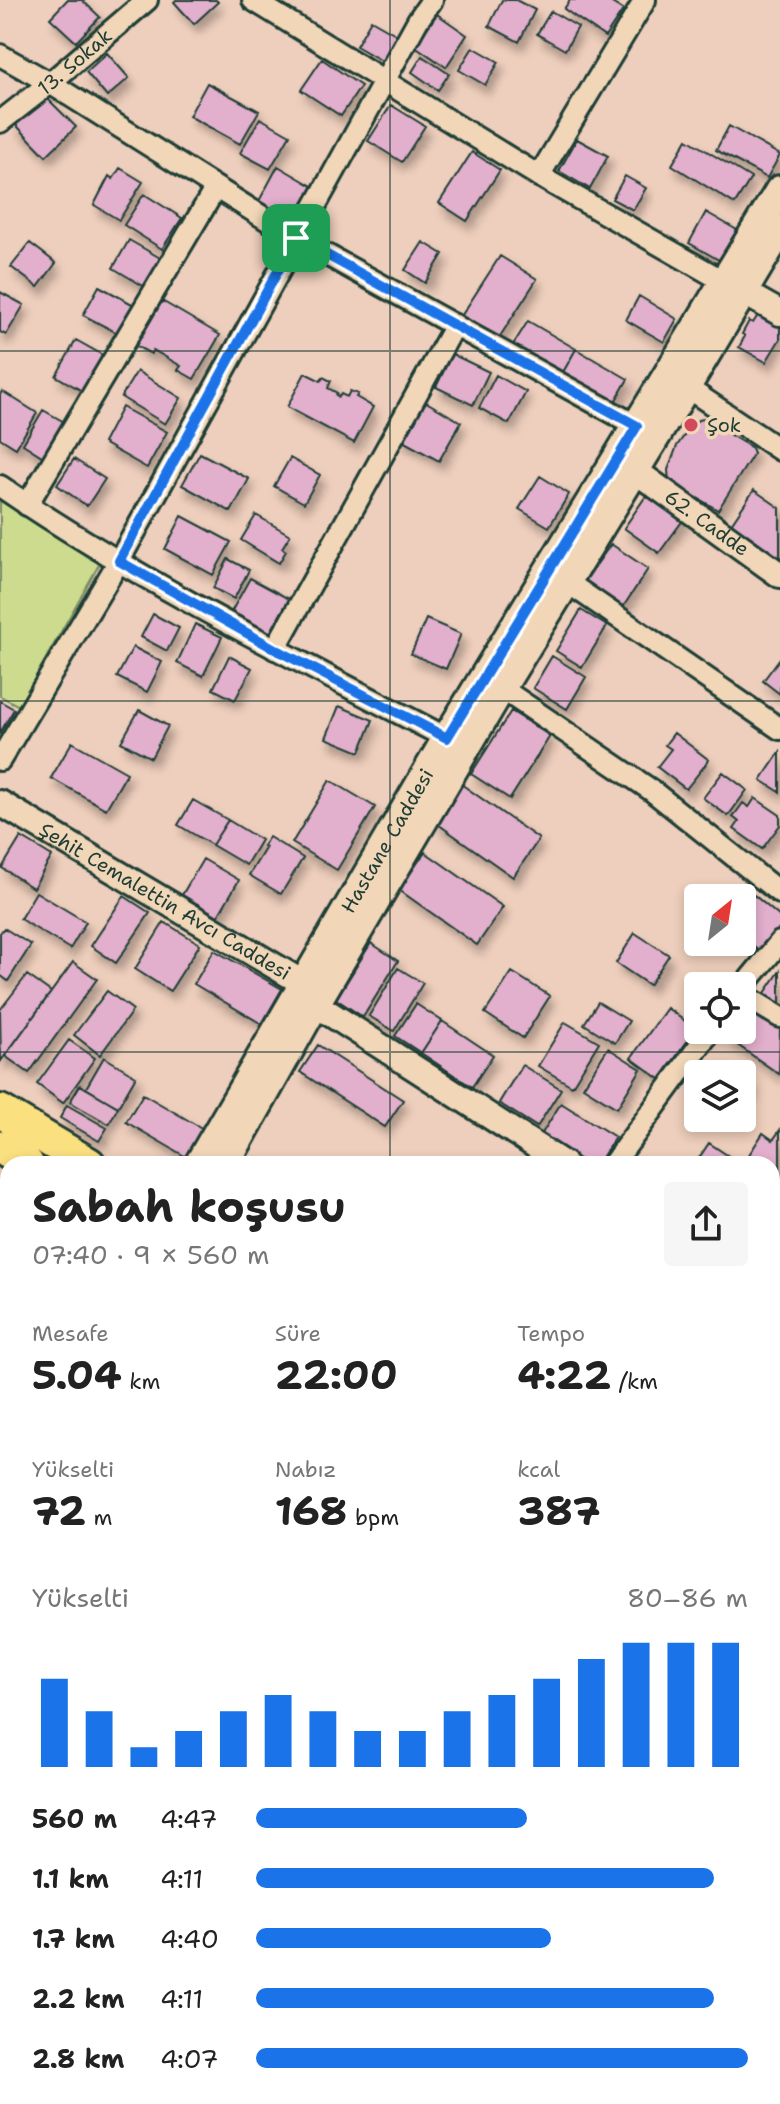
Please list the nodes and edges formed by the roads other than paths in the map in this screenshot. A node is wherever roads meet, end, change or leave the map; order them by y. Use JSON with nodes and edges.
{"nodes":[{"id":1,"x":147,"y":0,"type":"edge"},
{"id":2,"x":253,"y":0,"type":"edge"},
{"id":3,"x":432,"y":0,"type":"edge"},
{"id":4,"x":645,"y":0,"type":"edge"},
{"id":5,"x":0,"y":55,"type":"edge"},
{"id":6,"x":385,"y":81,"type":"junction"},
{"id":7,"x":50,"y":83,"type":"junction"},
{"id":8,"x":0,"y":122,"type":"edge"},
{"id":9,"x":539,"y":176,"type":"junction"},
{"id":10,"x":215,"y":189,"type":"junction"},
{"id":11,"x":780,"y":190,"type":"edge"},
{"id":12,"x":780,"y":230,"type":"edge"},
{"id":13,"x":296,"y":238,"type":"junction"},
{"id":14,"x":733,"y":287,"type":"junction"},
{"id":15,"x":780,"y":313,"type":"edge"},
{"id":16,"x":455,"y":325,"type":"junction"},
{"id":17,"x":686,"y":387,"type":"junction"},
{"id":18,"x":637,"y":426,"type":"junction"},
{"id":19,"x":780,"y":450,"type":"edge"},
{"id":20,"x":634,"y":470,"type":"junction"},
{"id":21,"x":0,"y":486,"type":"edge"},
{"id":22,"x":27,"y":505,"type":"junction"},
{"id":23,"x":119,"y":561,"type":"junction"},
{"id":24,"x":780,"y":575,"type":"edge"},
{"id":25,"x":567,"y":582,"type":"junction"},
{"id":26,"x":275,"y":649,"type":"junction"},
{"id":27,"x":501,"y":688,"type":"junction"},
{"id":28,"x":780,"y":729,"type":"edge"},
{"id":29,"x":447,"y":738,"type":"junction"},
{"id":30,"x":0,"y":760,"type":"edge"},
{"id":31,"x":0,"y":803,"type":"edge"},
{"id":32,"x":780,"y":893,"type":"edge"},
{"id":33,"x":780,"y":942,"type":"edge"},
{"id":34,"x":756,"y":973,"type":"edge"},
{"id":35,"x":309,"y":994,"type":"junction"},
{"id":36,"x":756,"y":1001,"type":"edge"},
{"id":37,"x":780,"y":1017,"type":"edge"},
{"id":38,"x":701,"y":1044,"type":"edge"},
{"id":39,"x":0,"y":1111,"type":"edge"},
{"id":40,"x":76,"y":1156,"type":"edge"},
{"id":41,"x":204,"y":1156,"type":"edge"},
{"id":42,"x":229,"y":1156,"type":"edge"},
{"id":43,"x":552,"y":1156,"type":"edge"},
{"id":44,"x":619,"y":1156,"type":"edge"}],
"edges":[{"from":1,"to":7,"type":"street","name":"13. Sokak"},
{"from":2,"to":6,"type":"street"},
{"from":3,"to":6,"type":"street"},
{"from":4,"to":9,"type":"street"},
{"from":5,"to":7,"type":"street"},
{"from":6,"to":9,"type":"street"},
{"from":6,"to":13,"type":"street"},
{"from":7,"to":8,"type":"street","name":"13. Sokak"},
{"from":7,"to":10,"type":"street"},
{"from":9,"to":14,"type":"street"},
{"from":10,"to":13,"type":"street"},
{"from":10,"to":22,"type":"street"},
{"from":11,"to":14,"type":"main road","name":"Hastane Caddesi"},
{"from":12,"to":14,"type":"main road","name":"Hastane Caddesi"},
{"from":13,"to":16,"type":"street"},
{"from":13,"to":23,"type":"street"},
{"from":14,"to":15,"type":"street"},
{"from":14,"to":17,"type":"main road","name":"Hastane Caddesi"},
{"from":14,"to":18,"type":"main road","name":"Hastane Caddesi"},
{"from":16,"to":18,"type":"street"},
{"from":16,"to":26,"type":"street"},
{"from":17,"to":19,"type":"street"},
{"from":17,"to":20,"type":"main road","name":"Hastane Caddesi"},
{"from":18,"to":29,"type":"main road","name":"Hastane Caddesi"},
{"from":20,"to":24,"type":"street","name":"62. Cadde"},
{"from":20,"to":25,"type":"main road","name":"Hastane Caddesi"},
{"from":21,"to":22,"type":"street"},
{"from":22,"to":23,"type":"street"},
{"from":23,"to":26,"type":"street"},
{"from":23,"to":30,"type":"street"},
{"from":25,"to":27,"type":"main road","name":"Hastane Caddesi"},
{"from":25,"to":28,"type":"street"},
{"from":26,"to":29,"type":"street"},
{"from":27,"to":32,"type":"street"},
{"from":27,"to":35,"type":"main road","name":"Hastane Caddesi"},
{"from":29,"to":35,"type":"main road","name":"Hastane Caddesi"},
{"from":31,"to":35,"type":"street","name":"Şehit Cemalettin Avcı Caddesi"},
{"from":33,"to":34,"type":"street"},
{"from":35,"to":41,"type":"main road","name":"Hastane Caddesi"},
{"from":35,"to":42,"type":"main road","name":"Hastane Caddesi"},
{"from":35,"to":43,"type":"street","name":"Şehit Cemalettin Avcı Caddesi"},
{"from":36,"to":37,"type":"street"},
{"from":38,"to":44,"type":"street"},
{"from":39,"to":40,"type":"highway"}]}
